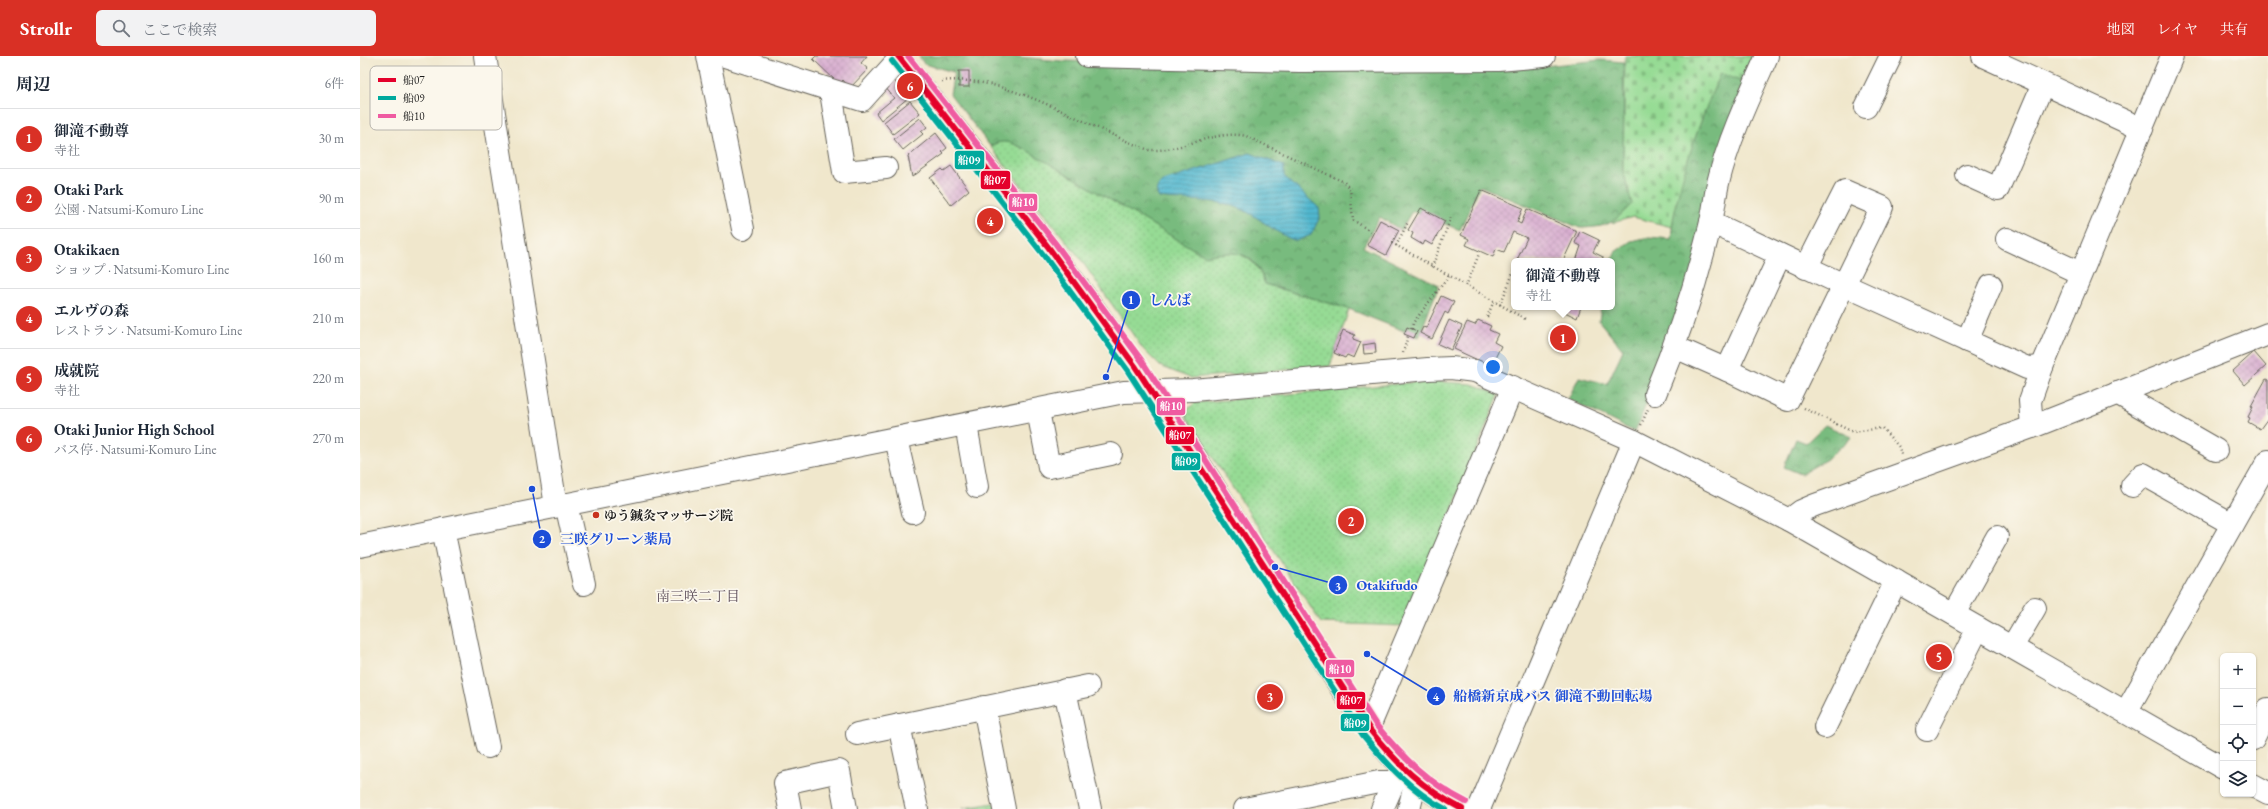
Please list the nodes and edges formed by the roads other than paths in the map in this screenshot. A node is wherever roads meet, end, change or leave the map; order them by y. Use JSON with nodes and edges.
{"nodes":[{"id":1,"x":485,"y":56,"type":"edge"},
{"id":2,"x":708,"y":56,"type":"edge"},
{"id":3,"x":725,"y":56,"type":"edge"},
{"id":4,"x":1098,"y":56,"type":"edge"},
{"id":5,"x":1767,"y":56,"type":"edge"},
{"id":6,"x":1891,"y":56,"type":"edge"},
{"id":7,"x":1983,"y":56,"type":"edge"},
{"id":8,"x":2172,"y":56,"type":"edge"},
{"id":9,"x":899,"y":57,"type":"edge"},
{"id":10,"x":1539,"y":57,"type":"edge"},
{"id":11,"x":1300,"y":58,"type":"edge"},
{"id":12,"x":1376,"y":58,"type":"edge"},
{"id":13,"x":1437,"y":58,"type":"edge"},
{"id":14,"x":1498,"y":58,"type":"edge"},
{"id":15,"x":487,"y":66,"type":"edge"},
{"id":16,"x":2043,"y":84,"type":"junction"},
{"id":17,"x":831,"y":92,"type":"junction"},
{"id":18,"x":1866,"y":107,"type":"dead end"},
{"id":19,"x":2142,"y":129,"type":"junction"},
{"id":20,"x":498,"y":130,"type":"edge"},
{"id":21,"x":886,"y":168,"type":"dead end"},
{"id":22,"x":1967,"y":175,"type":"dead end"},
{"id":23,"x":1711,"y":222,"type":"junction"},
{"id":24,"x":743,"y":228,"type":"dead end"},
{"id":25,"x":2007,"y":239,"type":"dead end"},
{"id":26,"x":1780,"y":255,"type":"junction"},
{"id":27,"x":1806,"y":268,"type":"junction"},
{"id":28,"x":2080,"y":273,"type":"junction"},
{"id":29,"x":1844,"y":285,"type":"junction"},
{"id":30,"x":1992,"y":286,"type":"dead end"},
{"id":31,"x":2268,"y":334,"type":"edge"},
{"id":32,"x":1967,"y":341,"type":"junction"},
{"id":33,"x":1675,"y":347,"type":"junction"},
{"id":34,"x":2042,"y":367,"type":"junction"},
{"id":35,"x":1727,"y":370,"type":"junction"},
{"id":36,"x":1513,"y":387,"type":"junction"},
{"id":37,"x":1152,"y":391,"type":"junction"},
{"id":38,"x":2117,"y":393,"type":"junction"},
{"id":39,"x":1654,"y":394,"type":"road end"},
{"id":40,"x":1038,"y":411,"type":"junction"},
{"id":41,"x":966,"y":425,"type":"junction"},
{"id":42,"x":2032,"y":427,"type":"junction"},
{"id":43,"x":896,"y":439,"type":"junction"},
{"id":44,"x":1634,"y":441,"type":"junction"},
{"id":45,"x":2216,"y":450,"type":"dead end"},
{"id":46,"x":1111,"y":454,"type":"dead end"},
{"id":47,"x":2268,"y":461,"type":"edge"},
{"id":48,"x":2132,"y":486,"type":"dead end"},
{"id":49,"x":977,"y":487,"type":"dead end"},
{"id":50,"x":561,"y":505,"type":"junction"},
{"id":51,"x":913,"y":512,"type":"dead end"},
{"id":52,"x":1789,"y":520,"type":"junction"},
{"id":53,"x":2232,"y":524,"type":"junction"},
{"id":54,"x":443,"y":529,"type":"junction"},
{"id":55,"x":1997,"y":537,"type":"dead end"},
{"id":56,"x":360,"y":546,"type":"edge"},
{"id":57,"x":1896,"y":581,"type":"junction"},
{"id":58,"x":584,"y":584,"type":"dead end"},
{"id":59,"x":2035,"y":608,"type":"dead end"},
{"id":60,"x":1954,"y":614,"type":"junction"},
{"id":61,"x":1978,"y":628,"type":"junction"},
{"id":62,"x":2012,"y":647,"type":"junction"},
{"id":63,"x":1088,"y":686,"type":"dead end"},
{"id":64,"x":1065,"y":690,"type":"junction"},
{"id":65,"x":984,"y":707,"type":"junction"},
{"id":66,"x":2268,"y":709,"type":"edge"},
{"id":67,"x":2126,"y":712,"type":"junction"},
{"id":68,"x":899,"y":725,"type":"junction"},
{"id":69,"x":1369,"y":727,"type":"junction"},
{"id":70,"x":1826,"y":727,"type":"dead end"},
{"id":71,"x":1927,"y":730,"type":"dead end"},
{"id":72,"x":2256,"y":732,"type":"edge"},
{"id":73,"x":857,"y":734,"type":"dead end"},
{"id":74,"x":488,"y":747,"type":"dead end"},
{"id":75,"x":2220,"y":766,"type":"edge"},
{"id":76,"x":1406,"y":779,"type":"junction"},
{"id":77,"x":2256,"y":787,"type":"edge"},
{"id":78,"x":2268,"y":793,"type":"edge"},
{"id":79,"x":790,"y":809,"type":"edge"},
{"id":80,"x":846,"y":809,"type":"edge"},
{"id":81,"x":917,"y":809,"type":"edge"},
{"id":82,"x":1004,"y":809,"type":"edge"},
{"id":83,"x":1090,"y":809,"type":"edge"},
{"id":84,"x":1245,"y":809,"type":"edge"},
{"id":85,"x":1382,"y":809,"type":"edge"},
{"id":86,"x":1409,"y":809,"type":"edge"},
{"id":87,"x":1462,"y":809,"type":"edge"},
{"id":88,"x":1479,"y":809,"type":"edge"}],
"edges":[{"from":1,"to":15,"type":"street"},
{"from":2,"to":24,"type":"street"},
{"from":3,"to":17,"type":"street"},
{"from":4,"to":11,"type":"street"},
{"from":5,"to":23,"type":"street"},
{"from":6,"to":18,"type":"street"},
{"from":7,"to":16,"type":"street"},
{"from":8,"to":19,"type":"street"},
{"from":9,"to":17,"type":"street"},
{"from":9,"to":37,"type":"street"},
{"from":10,"to":14,"type":"street"},
{"from":11,"to":12,"type":"street"},
{"from":12,"to":13,"type":"street"},
{"from":13,"to":14,"type":"street"},
{"from":16,"to":19,"type":"street"},
{"from":16,"to":22,"type":"street"},
{"from":17,"to":21,"type":"street"},
{"from":19,"to":28,"type":"street"},
{"from":20,"to":50,"type":"street"},
{"from":23,"to":26,"type":"street"},
{"from":23,"to":33,"type":"street"},
{"from":25,"to":28,"type":"street"},
{"from":26,"to":27,"type":"street"},
{"from":26,"to":35,"type":"street"},
{"from":27,"to":29,"type":"street"},
{"from":27,"to":29,"type":"street"},
{"from":28,"to":34,"type":"street"},
{"from":29,"to":32,"type":"street"},
{"from":29,"to":35,"type":"street"},
{"from":30,"to":32,"type":"street"},
{"from":31,"to":38,"type":"street"},
{"from":32,"to":34,"type":"street"},
{"from":33,"to":35,"type":"street"},
{"from":33,"to":39,"type":"street"},
{"from":34,"to":42,"type":"street"},
{"from":36,"to":37,"type":"street"},
{"from":36,"to":44,"type":"street"},
{"from":36,"to":69,"type":"street"},
{"from":37,"to":40,"type":"street"},
{"from":37,"to":69,"type":"street"},
{"from":38,"to":42,"type":"street"},
{"from":38,"to":45,"type":"street"},
{"from":40,"to":41,"type":"street"},
{"from":40,"to":46,"type":"street"},
{"from":41,"to":43,"type":"street"},
{"from":41,"to":49,"type":"street"},
{"from":42,"to":52,"type":"street"},
{"from":43,"to":50,"type":"street"},
{"from":43,"to":51,"type":"street"},
{"from":44,"to":52,"type":"street"},
{"from":44,"to":88,"type":"street"},
{"from":47,"to":53,"type":"street"},
{"from":48,"to":53,"type":"street"},
{"from":50,"to":54,"type":"street"},
{"from":50,"to":58,"type":"street"},
{"from":52,"to":57,"type":"street"},
{"from":53,"to":67,"type":"street"},
{"from":54,"to":56,"type":"street"},
{"from":54,"to":74,"type":"street"},
{"from":55,"to":60,"type":"street"},
{"from":57,"to":60,"type":"street"},
{"from":57,"to":70,"type":"street"},
{"from":59,"to":62,"type":"street"},
{"from":60,"to":61,"type":"street"},
{"from":61,"to":62,"type":"street"},
{"from":61,"to":71,"type":"street"},
{"from":62,"to":67,"type":"street"},
{"from":63,"to":64,"type":"street"},
{"from":64,"to":65,"type":"street"},
{"from":64,"to":83,"type":"street"},
{"from":65,"to":68,"type":"street"},
{"from":65,"to":82,"type":"street"},
{"from":66,"to":72,"type":"street"},
{"from":67,"to":75,"type":"street"},
{"from":68,"to":73,"type":"street"},
{"from":68,"to":81,"type":"street"},
{"from":69,"to":76,"type":"street"},
{"from":76,"to":84,"type":"street"},
{"from":76,"to":85,"type":"street"},
{"from":76,"to":86,"type":"street"},
{"from":76,"to":87,"type":"street"},
{"from":77,"to":78,"type":"street"},
{"from":79,"to":80,"type":"street"}]}
